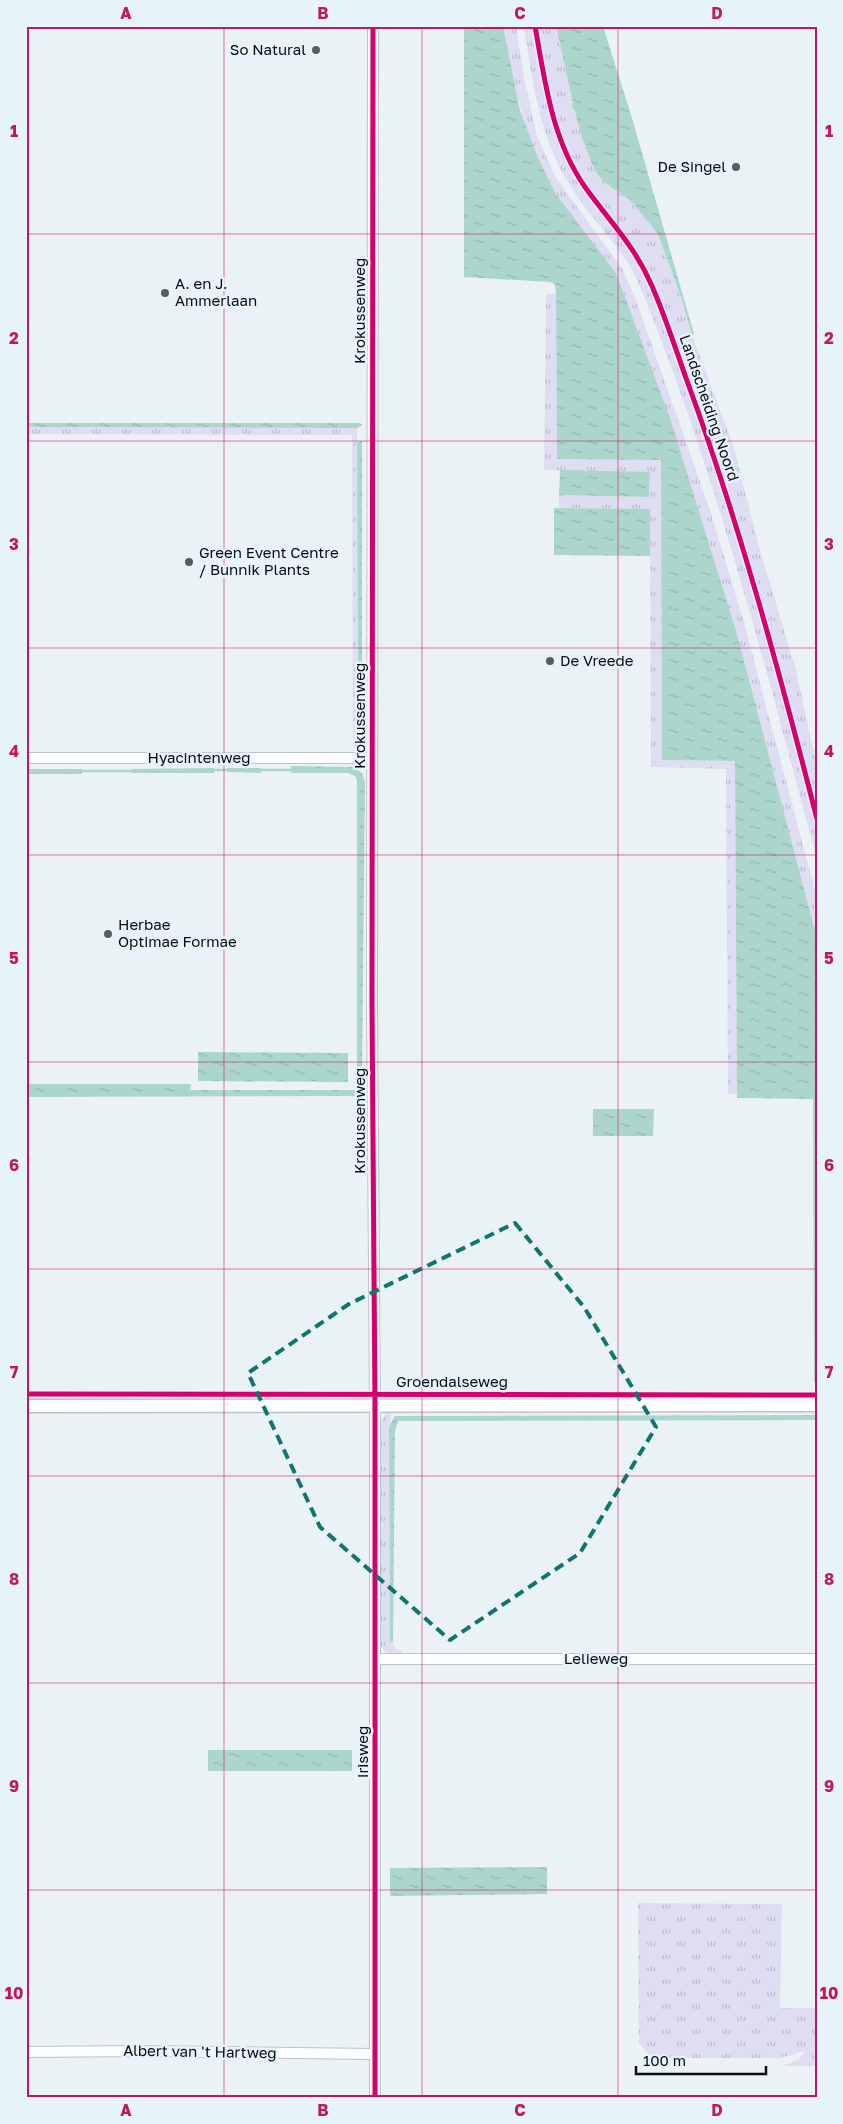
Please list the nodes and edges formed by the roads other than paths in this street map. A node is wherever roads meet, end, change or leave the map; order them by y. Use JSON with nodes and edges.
{"nodes":[{"id":1,"x":373,"y":26,"type":"edge"},
{"id":2,"x":26,"y":758,"type":"edge"},
{"id":3,"x":372,"y":758,"type":"junction"},
{"id":4,"x":817,"y":1405,"type":"edge"},
{"id":5,"x":26,"y":1406,"type":"edge"},
{"id":6,"x":375,"y":1406,"type":"junction"},
{"id":7,"x":376,"y":1659,"type":"junction"},
{"id":8,"x":817,"y":1659,"type":"edge"},
{"id":9,"x":26,"y":2052,"type":"edge"},
{"id":10,"x":374,"y":2054,"type":"junction"},
{"id":11,"x":375,"y":2098,"type":"edge"}],
"edges":[{"from":1,"to":3,"type":"street","name":"Krokussenweg"},
{"from":2,"to":3,"type":"street","name":"Hyacintenweg"},
{"from":3,"to":6,"type":"street","name":"Krokussenweg"},
{"from":4,"to":6,"type":"street","name":"Groendalseweg"},
{"from":5,"to":6,"type":"street","name":"Groendalseweg"},
{"from":6,"to":7,"type":"street","name":"Irisweg"},
{"from":7,"to":8,"type":"street","name":"Lelieweg"},
{"from":7,"to":10,"type":"street","name":"Irisweg"},
{"from":9,"to":10,"type":"street","name":"Albert van 't Hartweg"},
{"from":10,"to":11,"type":"street","name":"Irisweg"}]}
